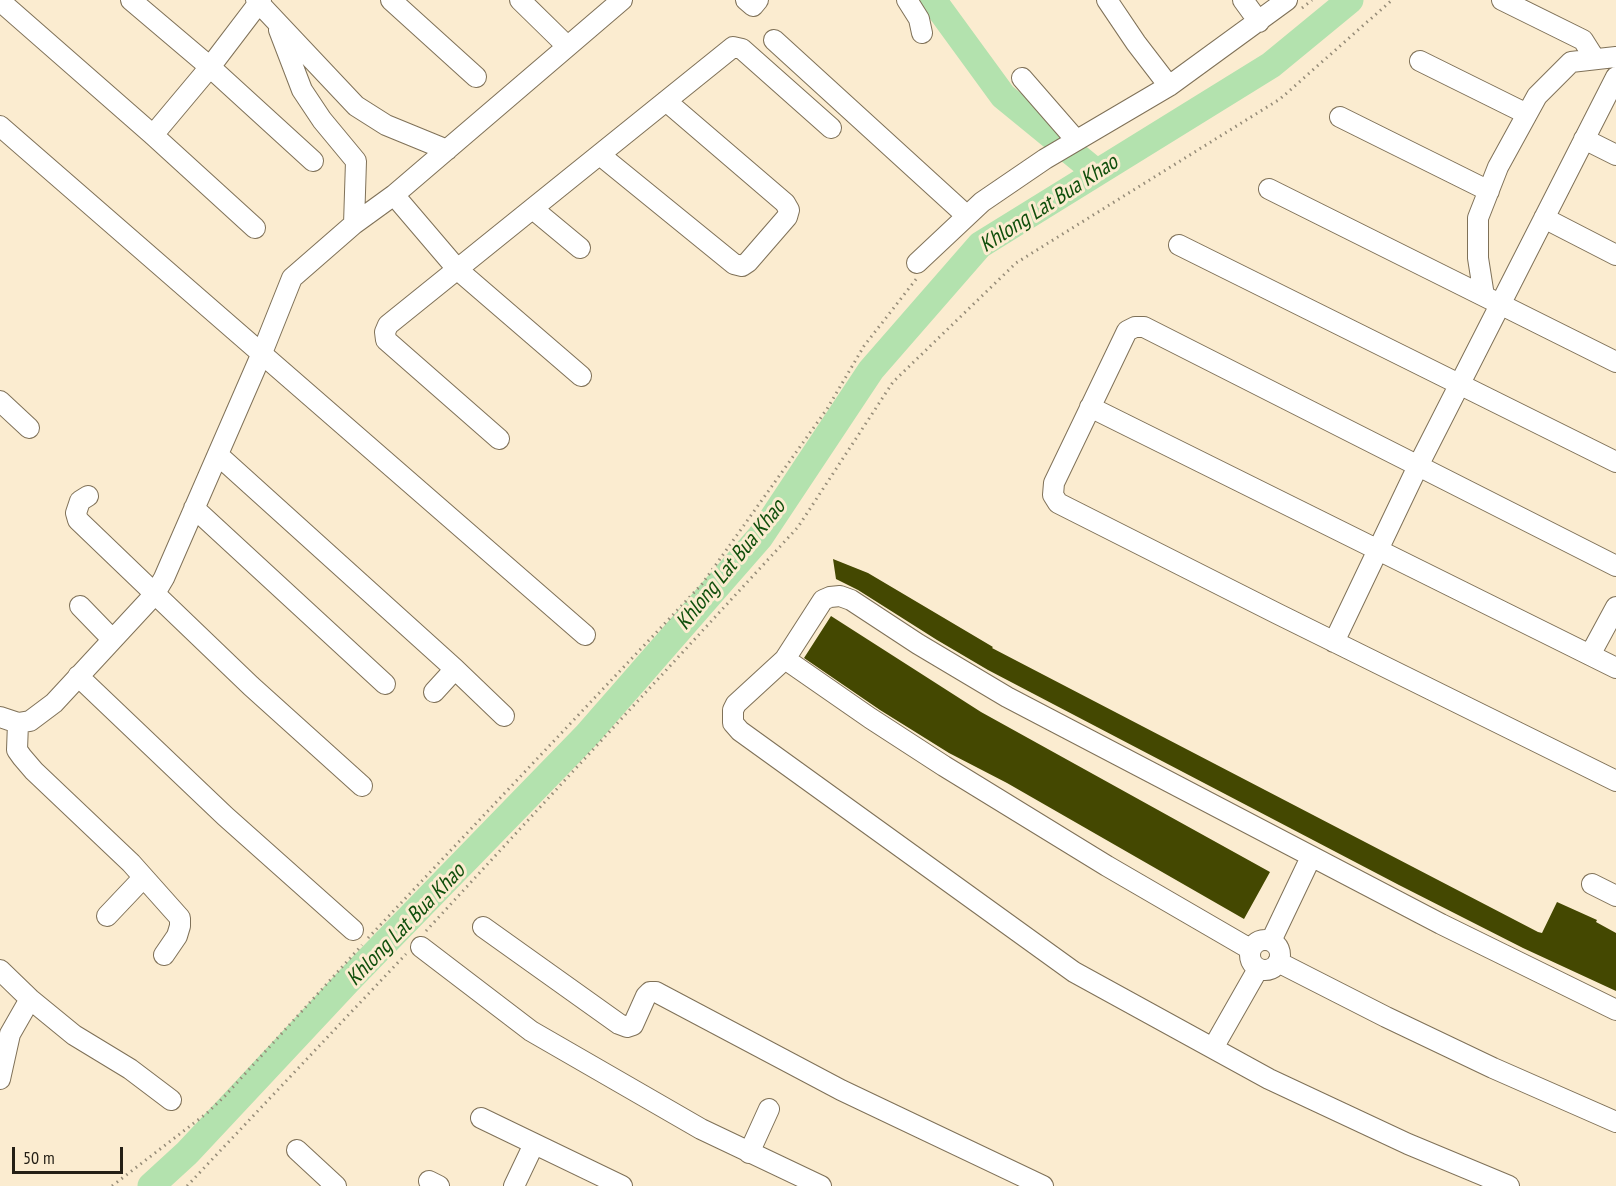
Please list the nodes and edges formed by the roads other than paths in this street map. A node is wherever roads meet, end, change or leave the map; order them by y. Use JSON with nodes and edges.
{"nodes":[{"id":1,"x":131,"y":0,"type":"edge"},
{"id":2,"x":391,"y":0,"type":"edge"},
{"id":3,"x":520,"y":0,"type":"edge"},
{"id":4,"x":622,"y":0,"type":"edge"},
{"id":5,"x":746,"y":0,"type":"edge"},
{"id":6,"x":758,"y":0,"type":"edge"},
{"id":7,"x":907,"y":0,"type":"edge"},
{"id":8,"x":1107,"y":0,"type":"edge"},
{"id":9,"x":1243,"y":0,"type":"edge"},
{"id":10,"x":1502,"y":0,"type":"edge"},
{"id":11,"x":258,"y":1,"type":"edge"},
{"id":12,"x":0,"y":2,"type":"edge"},
{"id":13,"x":1292,"y":6,"type":"edge"},
{"id":14,"x":1259,"y":22,"type":"junction"},
{"id":15,"x":277,"y":25,"type":"junction"},
{"id":16,"x":922,"y":33,"type":"dead end"},
{"id":17,"x":774,"y":40,"type":"dead end"},
{"id":18,"x":567,"y":46,"type":"junction"},
{"id":19,"x":1616,"y":57,"type":"edge"},
{"id":20,"x":1595,"y":59,"type":"junction"},
{"id":21,"x":1420,"y":61,"type":"dead end"},
{"id":22,"x":210,"y":67,"type":"junction"},
{"id":23,"x":476,"y":77,"type":"dead end"},
{"id":24,"x":1616,"y":77,"type":"edge"},
{"id":25,"x":1022,"y":78,"type":"dead end"},
{"id":26,"x":1169,"y":86,"type":"junction"},
{"id":27,"x":666,"y":101,"type":"junction"},
{"id":28,"x":1527,"y":114,"type":"junction"},
{"id":29,"x":1340,"y":117,"type":"dead end"},
{"id":30,"x":0,"y":126,"type":"edge"},
{"id":31,"x":831,"y":128,"type":"dead end"},
{"id":32,"x":153,"y":135,"type":"junction"},
{"id":33,"x":1080,"y":137,"type":"junction"},
{"id":34,"x":1584,"y":139,"type":"junction"},
{"id":35,"x":447,"y":150,"type":"junction"},
{"id":36,"x":600,"y":155,"type":"junction"},
{"id":37,"x":1616,"y":155,"type":"edge"},
{"id":38,"x":313,"y":161,"type":"dead end"},
{"id":39,"x":1269,"y":189,"type":"dead end"},
{"id":40,"x":1489,"y":191,"type":"junction"},
{"id":41,"x":394,"y":195,"type":"junction"},
{"id":42,"x":533,"y":209,"type":"junction"},
{"id":43,"x":967,"y":216,"type":"junction"},
{"id":44,"x":1544,"y":219,"type":"junction"},
{"id":45,"x":354,"y":224,"type":"junction"},
{"id":46,"x":255,"y":228,"type":"dead end"},
{"id":47,"x":1179,"y":245,"type":"dead end"},
{"id":48,"x":580,"y":248,"type":"dead end"},
{"id":49,"x":1616,"y":255,"type":"edge"},
{"id":50,"x":920,"y":267,"type":"road end"},
{"id":51,"x":458,"y":270,"type":"junction"},
{"id":52,"x":1492,"y":300,"type":"junction"},
{"id":53,"x":262,"y":353,"type":"junction"},
{"id":54,"x":1616,"y":362,"type":"edge"},
{"id":55,"x":581,"y":376,"type":"dead end"},
{"id":56,"x":1460,"y":384,"type":"junction"},
{"id":57,"x":0,"y":401,"type":"edge"},
{"id":58,"x":1090,"y":407,"type":"junction"},
{"id":59,"x":29,"y":428,"type":"dead end"},
{"id":60,"x":499,"y":439,"type":"dead end"},
{"id":61,"x":218,"y":455,"type":"junction"},
{"id":62,"x":1616,"y":462,"type":"edge"},
{"id":63,"x":1418,"y":466,"type":"junction"},
{"id":64,"x":88,"y":496,"type":"dead end"},
{"id":65,"x":194,"y":508,"type":"junction"},
{"id":66,"x":1377,"y":550,"type":"junction"},
{"id":67,"x":1616,"y":566,"type":"edge"},
{"id":68,"x":154,"y":595,"type":"junction"},
{"id":69,"x":80,"y":606,"type":"dead end"},
{"id":70,"x":1616,"y":607,"type":"edge"},
{"id":71,"x":585,"y":635,"type":"dead end"},
{"id":72,"x":112,"y":639,"type":"junction"},
{"id":73,"x":1334,"y":642,"type":"junction"},
{"id":74,"x":1590,"y":655,"type":"junction"},
{"id":75,"x":785,"y":659,"type":"junction"},
{"id":76,"x":1616,"y":668,"type":"edge"},
{"id":77,"x":456,"y":669,"type":"junction"},
{"id":78,"x":78,"y":676,"type":"junction"},
{"id":79,"x":386,"y":684,"type":"dead end"},
{"id":80,"x":434,"y":692,"type":"dead end"},
{"id":81,"x":504,"y":716,"type":"dead end"},
{"id":82,"x":9,"y":720,"type":"edge"},
{"id":83,"x":8,"y":747,"type":"edge"},
{"id":84,"x":1616,"y":781,"type":"edge"},
{"id":85,"x":362,"y":786,"type":"dead end"},
{"id":86,"x":1311,"y":856,"type":"junction"},
{"id":87,"x":142,"y":878,"type":"junction"},
{"id":88,"x":1592,"y":884,"type":"dead end"},
{"id":89,"x":1616,"y":896,"type":"edge"},
{"id":90,"x":107,"y":916,"type":"dead end"},
{"id":91,"x":483,"y":927,"type":"dead end"},
{"id":92,"x":353,"y":930,"type":"dead end"},
{"id":93,"x":1271,"y":941,"type":"junction"},
{"id":94,"x":417,"y":945,"type":"road end"},
{"id":95,"x":1250,"y":949,"type":"junction"},
{"id":96,"x":164,"y":955,"type":"dead end"},
{"id":97,"x":1278,"y":962,"type":"junction"},
{"id":98,"x":1258,"y":969,"type":"junction"},
{"id":99,"x":0,"y":970,"type":"edge"},
{"id":100,"x":30,"y":999,"type":"junction"},
{"id":101,"x":1616,"y":1010,"type":"edge"},
{"id":102,"x":1213,"y":1048,"type":"junction"},
{"id":103,"x":0,"y":1079,"type":"edge"},
{"id":104,"x":171,"y":1100,"type":"dead end"},
{"id":105,"x":769,"y":1109,"type":"dead end"},
{"id":106,"x":481,"y":1118,"type":"dead end"},
{"id":107,"x":1616,"y":1122,"type":"edge"},
{"id":108,"x":534,"y":1144,"type":"junction"},
{"id":109,"x":297,"y":1149,"type":"dead end"},
{"id":110,"x":749,"y":1153,"type":"junction"},
{"id":111,"x":336,"y":1186,"type":"edge"},
{"id":112,"x":514,"y":1186,"type":"edge"},
{"id":113,"x":622,"y":1186,"type":"edge"},
{"id":114,"x":821,"y":1186,"type":"edge"},
{"id":115,"x":1043,"y":1186,"type":"edge"},
{"id":116,"x":1509,"y":1186,"type":"edge"}],
"edges":[{"from":1,"to":22,"type":"street"},
{"from":2,"to":23,"type":"street"},
{"from":3,"to":18,"type":"street"},
{"from":4,"to":18,"type":"street"},
{"from":5,"to":6,"type":"street"},
{"from":7,"to":16,"type":"street"},
{"from":8,"to":26,"type":"street"},
{"from":9,"to":14,"type":"street"},
{"from":10,"to":20,"type":"street"},
{"from":11,"to":15,"type":"street"},
{"from":11,"to":22,"type":"street"},
{"from":12,"to":32,"type":"street"},
{"from":13,"to":14,"type":"street"},
{"from":14,"to":26,"type":"street"},
{"from":15,"to":35,"type":"street"},
{"from":15,"to":45,"type":"street"},
{"from":17,"to":43,"type":"street"},
{"from":18,"to":35,"type":"street"},
{"from":19,"to":20,"type":"street"},
{"from":20,"to":28,"type":"street"},
{"from":21,"to":28,"type":"street"},
{"from":22,"to":32,"type":"street"},
{"from":22,"to":38,"type":"street"},
{"from":24,"to":34,"type":"street"},
{"from":25,"to":33,"type":"street"},
{"from":26,"to":33,"type":"street"},
{"from":27,"to":31,"type":"street"},
{"from":27,"to":36,"type":"street"},
{"from":27,"to":36,"type":"street"},
{"from":28,"to":40,"type":"street"},
{"from":29,"to":40,"type":"street"},
{"from":30,"to":53,"type":"street"},
{"from":32,"to":46,"type":"street"},
{"from":33,"to":43,"type":"street"},
{"from":34,"to":37,"type":"street"},
{"from":34,"to":44,"type":"street"},
{"from":35,"to":41,"type":"street"},
{"from":36,"to":42,"type":"street"},
{"from":39,"to":52,"type":"street"},
{"from":40,"to":52,"type":"street"},
{"from":41,"to":45,"type":"street"},
{"from":41,"to":51,"type":"street"},
{"from":42,"to":48,"type":"street"},
{"from":42,"to":51,"type":"street"},
{"from":43,"to":50,"type":"street"},
{"from":44,"to":49,"type":"street"},
{"from":44,"to":52,"type":"street"},
{"from":45,"to":53,"type":"street"},
{"from":47,"to":56,"type":"street"},
{"from":51,"to":55,"type":"street"},
{"from":51,"to":60,"type":"street"},
{"from":52,"to":54,"type":"street"},
{"from":52,"to":56,"type":"street"},
{"from":53,"to":61,"type":"street"},
{"from":53,"to":71,"type":"street"},
{"from":56,"to":62,"type":"street"},
{"from":56,"to":63,"type":"street"},
{"from":57,"to":59,"type":"street"},
{"from":58,"to":63,"type":"street"},
{"from":58,"to":66,"type":"street"},
{"from":58,"to":73,"type":"street"},
{"from":61,"to":65,"type":"street"},
{"from":61,"to":77,"type":"street"},
{"from":63,"to":66,"type":"street"},
{"from":63,"to":67,"type":"street"},
{"from":64,"to":68,"type":"street"},
{"from":65,"to":68,"type":"street"},
{"from":65,"to":79,"type":"street"},
{"from":66,"to":73,"type":"street"},
{"from":66,"to":74,"type":"street"},
{"from":68,"to":72,"type":"street"},
{"from":68,"to":85,"type":"street"},
{"from":69,"to":72,"type":"street"},
{"from":70,"to":74,"type":"street"},
{"from":72,"to":78,"type":"street"},
{"from":73,"to":84,"type":"street"},
{"from":74,"to":76,"type":"street"},
{"from":75,"to":86,"type":"street"},
{"from":75,"to":95,"type":"street"},
{"from":75,"to":102,"type":"street"},
{"from":77,"to":80,"type":"street"},
{"from":77,"to":81,"type":"street"},
{"from":78,"to":82,"type":"street"},
{"from":78,"to":92,"type":"street"},
{"from":82,"to":83,"type":"street"},
{"from":83,"to":87,"type":"street"},
{"from":86,"to":93,"type":"street"},
{"from":86,"to":101,"type":"street"},
{"from":87,"to":90,"type":"street"},
{"from":87,"to":96,"type":"street"},
{"from":88,"to":89,"type":"street"},
{"from":91,"to":115,"type":"street"},
{"from":93,"to":95,"type":"street"},
{"from":93,"to":97,"type":"street"},
{"from":94,"to":110,"type":"street"},
{"from":95,"to":98,"type":"street"},
{"from":97,"to":98,"type":"street"},
{"from":97,"to":107,"type":"street"},
{"from":98,"to":102,"type":"street"},
{"from":99,"to":100,"type":"street"},
{"from":100,"to":103,"type":"street"},
{"from":100,"to":104,"type":"street"},
{"from":102,"to":116,"type":"street"},
{"from":105,"to":110,"type":"street"},
{"from":106,"to":108,"type":"street"},
{"from":108,"to":112,"type":"street"},
{"from":108,"to":113,"type":"street"},
{"from":109,"to":111,"type":"street"},
{"from":110,"to":114,"type":"street"}]}
